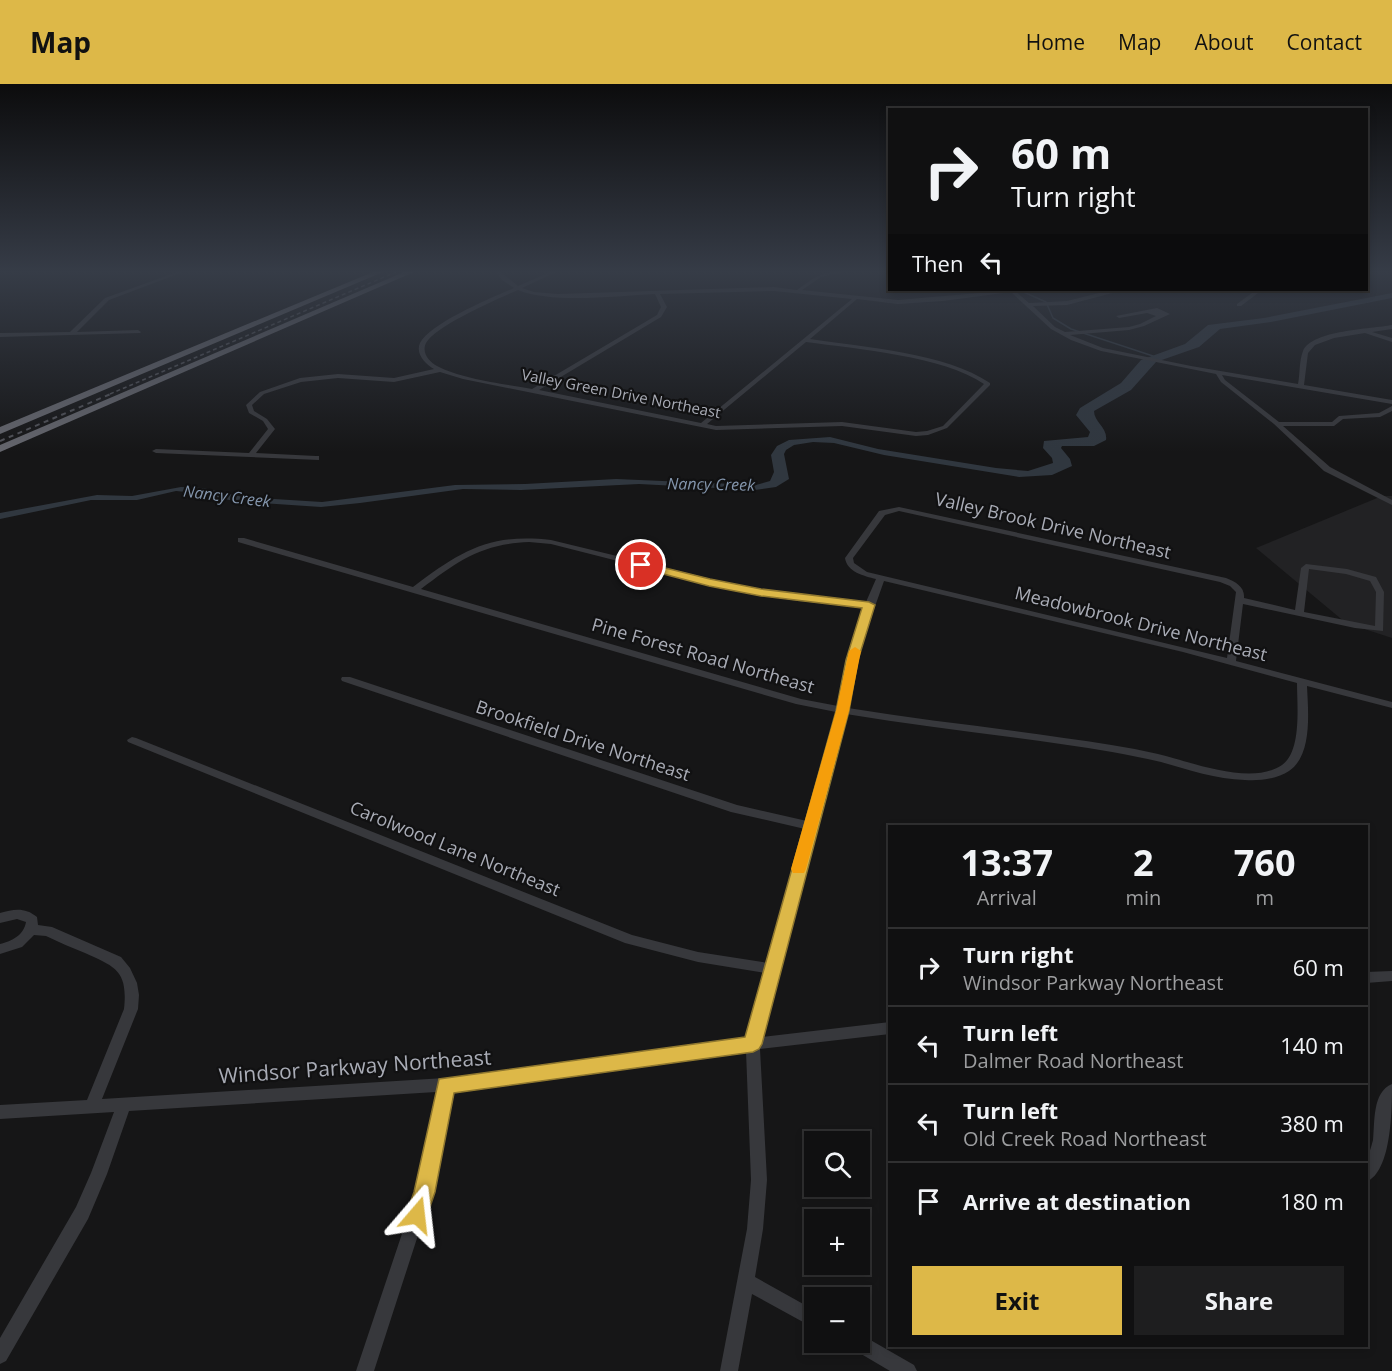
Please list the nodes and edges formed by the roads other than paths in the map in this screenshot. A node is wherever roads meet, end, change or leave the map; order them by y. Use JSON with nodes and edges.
{"nodes":[{"id":1,"x":134,"y":332,"type":"edge"},
{"id":2,"x":236,"y":332,"type":"edge"},
{"id":3,"x":271,"y":332,"type":"edge"},
{"id":4,"x":435,"y":332,"type":"edge"},
{"id":5,"x":632,"y":332,"type":"edge"},
{"id":6,"x":815,"y":332,"type":"edge"},
{"id":7,"x":1060,"y":332,"type":"edge"},
{"id":8,"x":1078,"y":332,"type":"edge"},
{"id":9,"x":1367,"y":332,"type":"joint"},
{"id":10,"x":72,"y":333,"type":"joint"},
{"id":11,"x":1063,"y":334,"type":"junction"},
{"id":12,"x":0,"y":335,"type":"edge"},
{"id":13,"x":806,"y":340,"type":"junction"},
{"id":14,"x":1392,"y":340,"type":"edge"},
{"id":15,"x":439,"y":370,"type":"junction"},
{"id":16,"x":1218,"y":373,"type":"junction"},
{"id":17,"x":1301,"y":387,"type":"junction"},
{"id":18,"x":533,"y":392,"type":"junction"},
{"id":19,"x":1392,"y":402,"type":"edge"},
{"id":20,"x":1392,"y":408,"type":"edge"},
{"id":21,"x":1277,"y":424,"type":"junction"},
{"id":22,"x":701,"y":426,"type":"junction"},
{"id":23,"x":0,"y":431,"type":"edge"},
{"id":24,"x":0,"y":449,"type":"edge"},
{"id":25,"x":156,"y":451,"type":"dead end"},
{"id":26,"x":251,"y":455,"type":"junction"},
{"id":27,"x":316,"y":458,"type":"dead end"},
{"id":28,"x":1392,"y":503,"type":"edge"},
{"id":29,"x":241,"y":540,"type":"dead end"},
{"id":30,"x":881,"y":578,"type":"junction"},
{"id":31,"x":415,"y":590,"type":"junction"},
{"id":32,"x":1239,"y":600,"type":"junction"},
{"id":33,"x":869,"y":605,"type":"junction"},
{"id":34,"x":1299,"y":614,"type":"junction"},
{"id":35,"x":1231,"y":662,"type":"junction"},
{"id":36,"x":346,"y":679,"type":"dead end"},
{"id":37,"x":1302,"y":681,"type":"junction"},
{"id":38,"x":1392,"y":705,"type":"edge"},
{"id":39,"x":842,"y":711,"type":"junction"},
{"id":40,"x":132,"y":740,"type":"dead end"},
{"id":41,"x":810,"y":826,"type":"junction"},
{"id":42,"x":0,"y":918,"type":"edge"},
{"id":43,"x":32,"y":930,"type":"junction"},
{"id":44,"x":0,"y":949,"type":"edge"},
{"id":45,"x":771,"y":969,"type":"junction"},
{"id":46,"x":1392,"y":976,"type":"edge"},
{"id":47,"x":1368,"y":978,"type":"edge"},
{"id":48,"x":888,"y":1028,"type":"edge"},
{"id":49,"x":753,"y":1044,"type":"junction"},
{"id":50,"x":445,"y":1085,"type":"junction"},
{"id":51,"x":1392,"y":1090,"type":"edge"},
{"id":52,"x":124,"y":1104,"type":"junction"},
{"id":53,"x":92,"y":1106,"type":"junction"},
{"id":54,"x":0,"y":1112,"type":"edge"},
{"id":55,"x":1368,"y":1174,"type":"edge"},
{"id":56,"x":747,"y":1282,"type":"junction"},
{"id":57,"x":804,"y":1313,"type":"edge"},
{"id":58,"x":870,"y":1349,"type":"edge"},
{"id":59,"x":0,"y":1355,"type":"edge"},
{"id":60,"x":365,"y":1371,"type":"edge"},
{"id":61,"x":729,"y":1371,"type":"edge"},
{"id":62,"x":908,"y":1371,"type":"edge"}],
"edges":[{"from":1,"to":10,"type":"street"},
{"from":2,"to":23,"type":"highway"},
{"from":3,"to":24,"type":"highway"},
{"from":4,"to":15,"type":"street"},
{"from":5,"to":18,"type":"street"},
{"from":6,"to":13,"type":"street"},
{"from":7,"to":11,"type":"street"},
{"from":8,"to":11,"type":"street"},
{"from":9,"to":14,"type":"street"},
{"from":9,"to":17,"type":"street"},
{"from":10,"to":12,"type":"street"},
{"from":11,"to":16,"type":"street"},
{"from":13,"to":22,"type":"street"},
{"from":13,"to":22,"type":"street","name":"Valley Green Drive Northeast"},
{"from":15,"to":18,"type":"street","name":"Valley Green Drive Northeast"},
{"from":15,"to":26,"type":"street"},
{"from":16,"to":17,"type":"street"},
{"from":16,"to":21,"type":"street"},
{"from":17,"to":19,"type":"street"},
{"from":18,"to":22,"type":"street","name":"Valley Green Drive Northeast"},
{"from":20,"to":21,"type":"street"},
{"from":21,"to":28,"type":"street"},
{"from":25,"to":26,"type":"street"},
{"from":26,"to":27,"type":"street"},
{"from":29,"to":31,"type":"street","name":"Pine Forest Road Northeast"},
{"from":30,"to":32,"type":"street","name":"Valley Brook Drive Northeast"},
{"from":30,"to":33,"type":"street"},
{"from":30,"to":35,"type":"street","name":"Meadowbrook Drive Northeast"},
{"from":31,"to":33,"type":"street"},
{"from":31,"to":39,"type":"street","name":"Pine Forest Road Northeast"},
{"from":32,"to":34,"type":"street"},
{"from":32,"to":35,"type":"street"},
{"from":33,"to":39,"type":"street"},
{"from":34,"to":34,"type":"street"},
{"from":35,"to":37,"type":"street","name":"Meadowbrook Drive Northeast"},
{"from":36,"to":41,"type":"street","name":"Brookfield Drive Northeast"},
{"from":37,"to":38,"type":"street","name":"Meadowbrook Drive Northeast"},
{"from":37,"to":39,"type":"street","name":"Pine Forest Road Northeast"},
{"from":39,"to":41,"type":"street"},
{"from":40,"to":45,"type":"street","name":"Carolwood Lane Northeast"},
{"from":41,"to":45,"type":"street"},
{"from":42,"to":43,"type":"street"},
{"from":43,"to":44,"type":"street"},
{"from":43,"to":53,"type":"street"},
{"from":45,"to":49,"type":"street"},
{"from":46,"to":47,"type":"street"},
{"from":48,"to":49,"type":"street","name":"Windsor Parkway Northeast"},
{"from":49,"to":50,"type":"street","name":"Windsor Parkway Northeast"},
{"from":49,"to":56,"type":"street"},
{"from":50,"to":52,"type":"street","name":"Windsor Parkway Northeast"},
{"from":50,"to":60,"type":"street"},
{"from":51,"to":55,"type":"street"},
{"from":52,"to":53,"type":"street","name":"Windsor Parkway Northeast"},
{"from":52,"to":59,"type":"street"},
{"from":53,"to":54,"type":"street","name":"Windsor Parkway Northeast"},
{"from":56,"to":57,"type":"street"},
{"from":56,"to":61,"type":"street"},
{"from":58,"to":62,"type":"street"}]}
